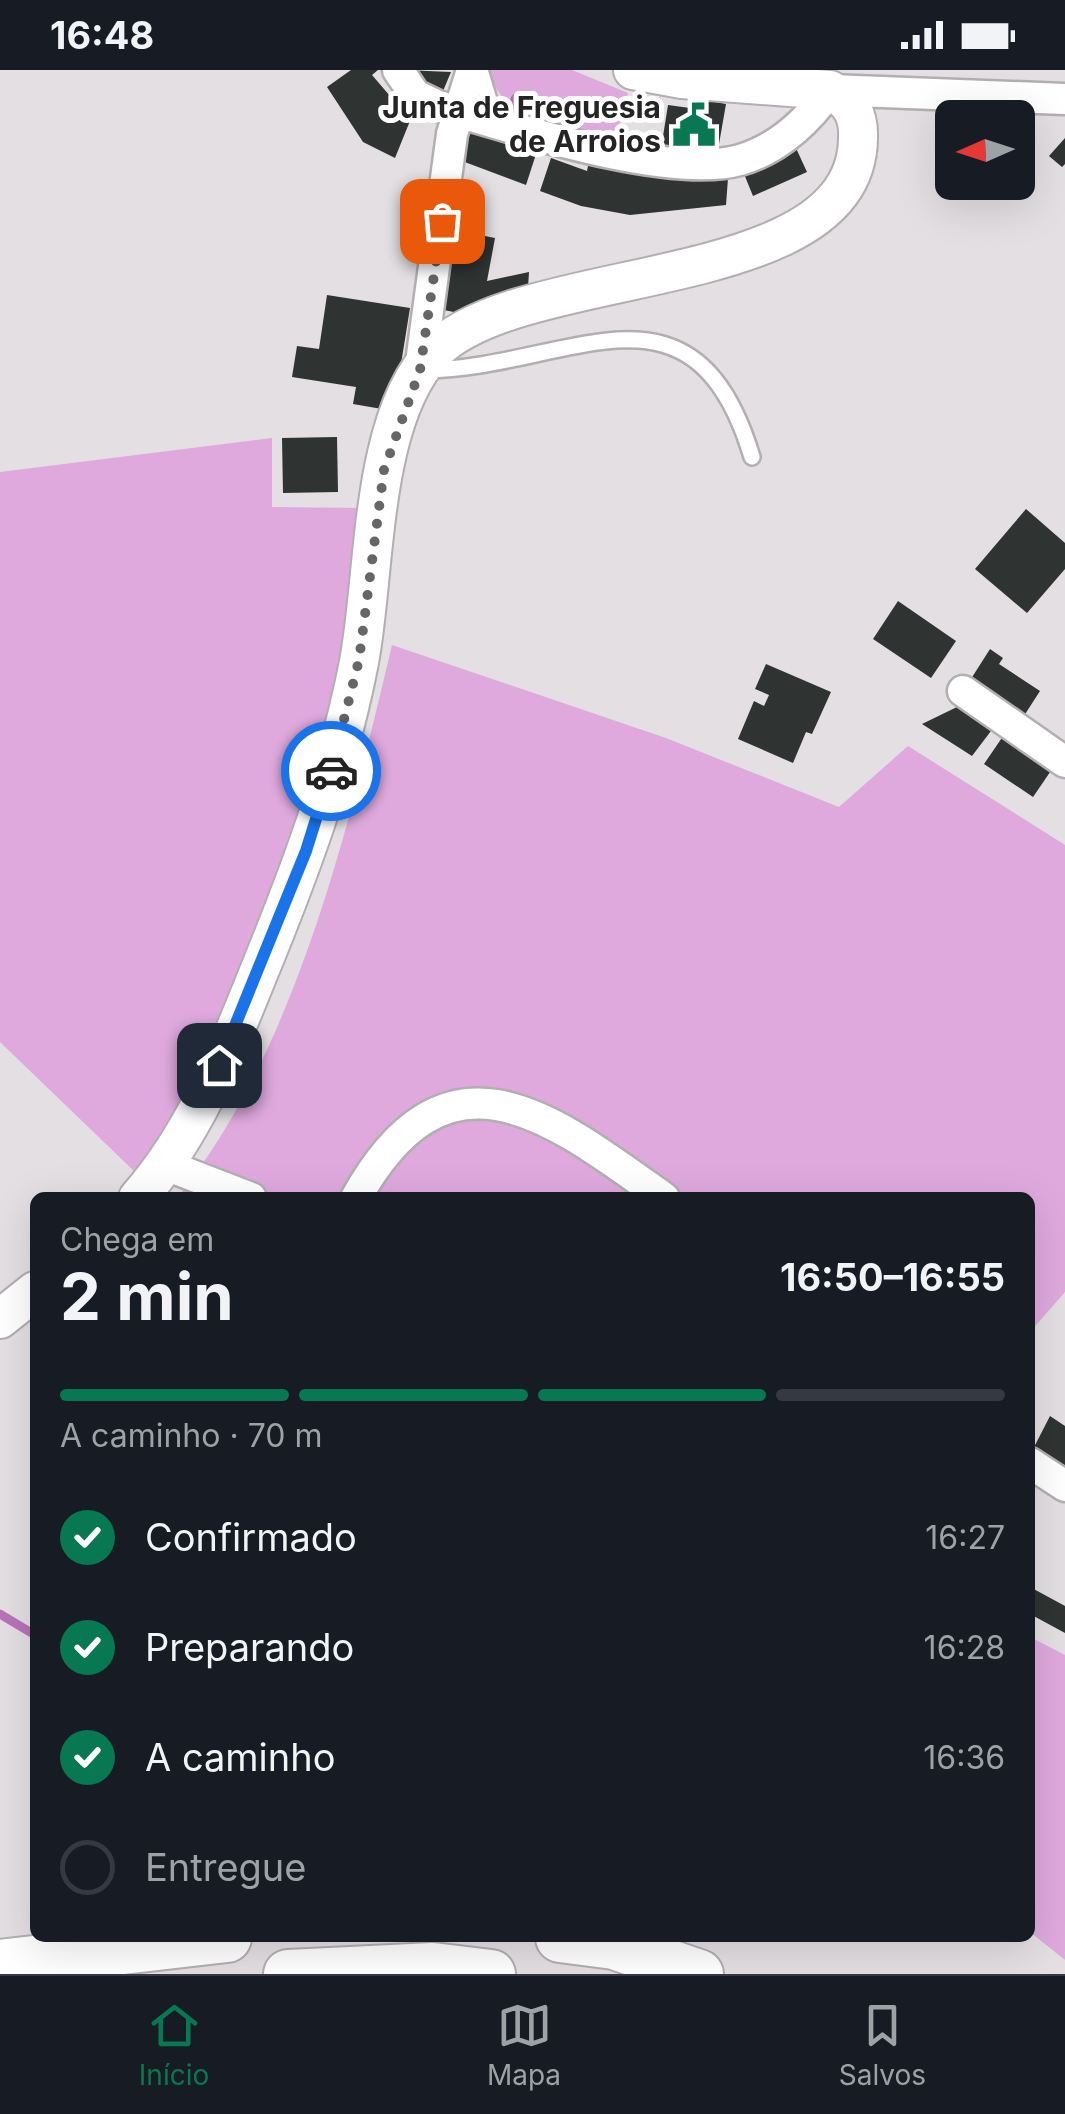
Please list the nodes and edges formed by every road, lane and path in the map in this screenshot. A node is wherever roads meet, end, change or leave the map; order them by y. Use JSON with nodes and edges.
{"nodes":[{"id":1,"x":398,"y":70,"type":"edge"},
{"id":2,"x":476,"y":70,"type":"edge"},
{"id":3,"x":632,"y":70,"type":"edge"},
{"id":4,"x":830,"y":90,"type":"junction"},
{"id":5,"x":915,"y":93,"type":"junction"},
{"id":6,"x":1065,"y":99,"type":"edge"},
{"id":7,"x":457,"y":112,"type":"junction"},
{"id":8,"x":856,"y":120,"type":"junction"},
{"id":9,"x":505,"y":125,"type":"junction"},
{"id":10,"x":420,"y":370,"type":"junction"},
{"id":11,"x":752,"y":458,"type":"dead end"},
{"id":12,"x":964,"y":691,"type":"dead end"},
{"id":13,"x":1065,"y":762,"type":"edge"},
{"id":14,"x":163,"y":1164,"type":"junction"},
{"id":15,"x":142,"y":1192,"type":"edge"},
{"id":16,"x":235,"y":1192,"type":"edge"},
{"id":17,"x":360,"y":1192,"type":"edge"},
{"id":18,"x":655,"y":1192,"type":"edge"},
{"id":19,"x":30,"y":1295,"type":"edge"},
{"id":20,"x":0,"y":1319,"type":"edge"},
{"id":21,"x":1035,"y":1466,"type":"edge"},
{"id":22,"x":1065,"y":1486,"type":"edge"},
{"id":23,"x":192,"y":1942,"type":"edge"},
{"id":24,"x":587,"y":1942,"type":"edge"},
{"id":25,"x":0,"y":1964,"type":"edge"},
{"id":26,"x":288,"y":1974,"type":"edge"},
{"id":27,"x":491,"y":1974,"type":"edge"},
{"id":28,"x":699,"y":1974,"type":"edge"}],
"edges":[{"from":1,"to":7,"type":"street"},
{"from":2,"to":7,"type":"street"},
{"from":2,"to":9,"type":"lane"},
{"from":3,"to":4,"type":"street"},
{"from":4,"to":5,"type":"street"},
{"from":4,"to":8,"type":"street"},
{"from":4,"to":9,"type":"street"},
{"from":5,"to":6,"type":"street"},
{"from":5,"to":8,"type":"street"},
{"from":7,"to":9,"type":"street"},
{"from":7,"to":10,"type":"street"},
{"from":8,"to":10,"type":"street"},
{"from":10,"to":11,"type":"lane"},
{"from":10,"to":14,"type":"street"},
{"from":12,"to":13,"type":"street"},
{"from":14,"to":15,"type":"street"},
{"from":14,"to":16,"type":"street"},
{"from":17,"to":18,"type":"street"},
{"from":19,"to":20,"type":"street"},
{"from":21,"to":22,"type":"street"},
{"from":23,"to":25,"type":"main road"},
{"from":24,"to":28,"type":"main road"},
{"from":26,"to":27,"type":"main road"}]}
